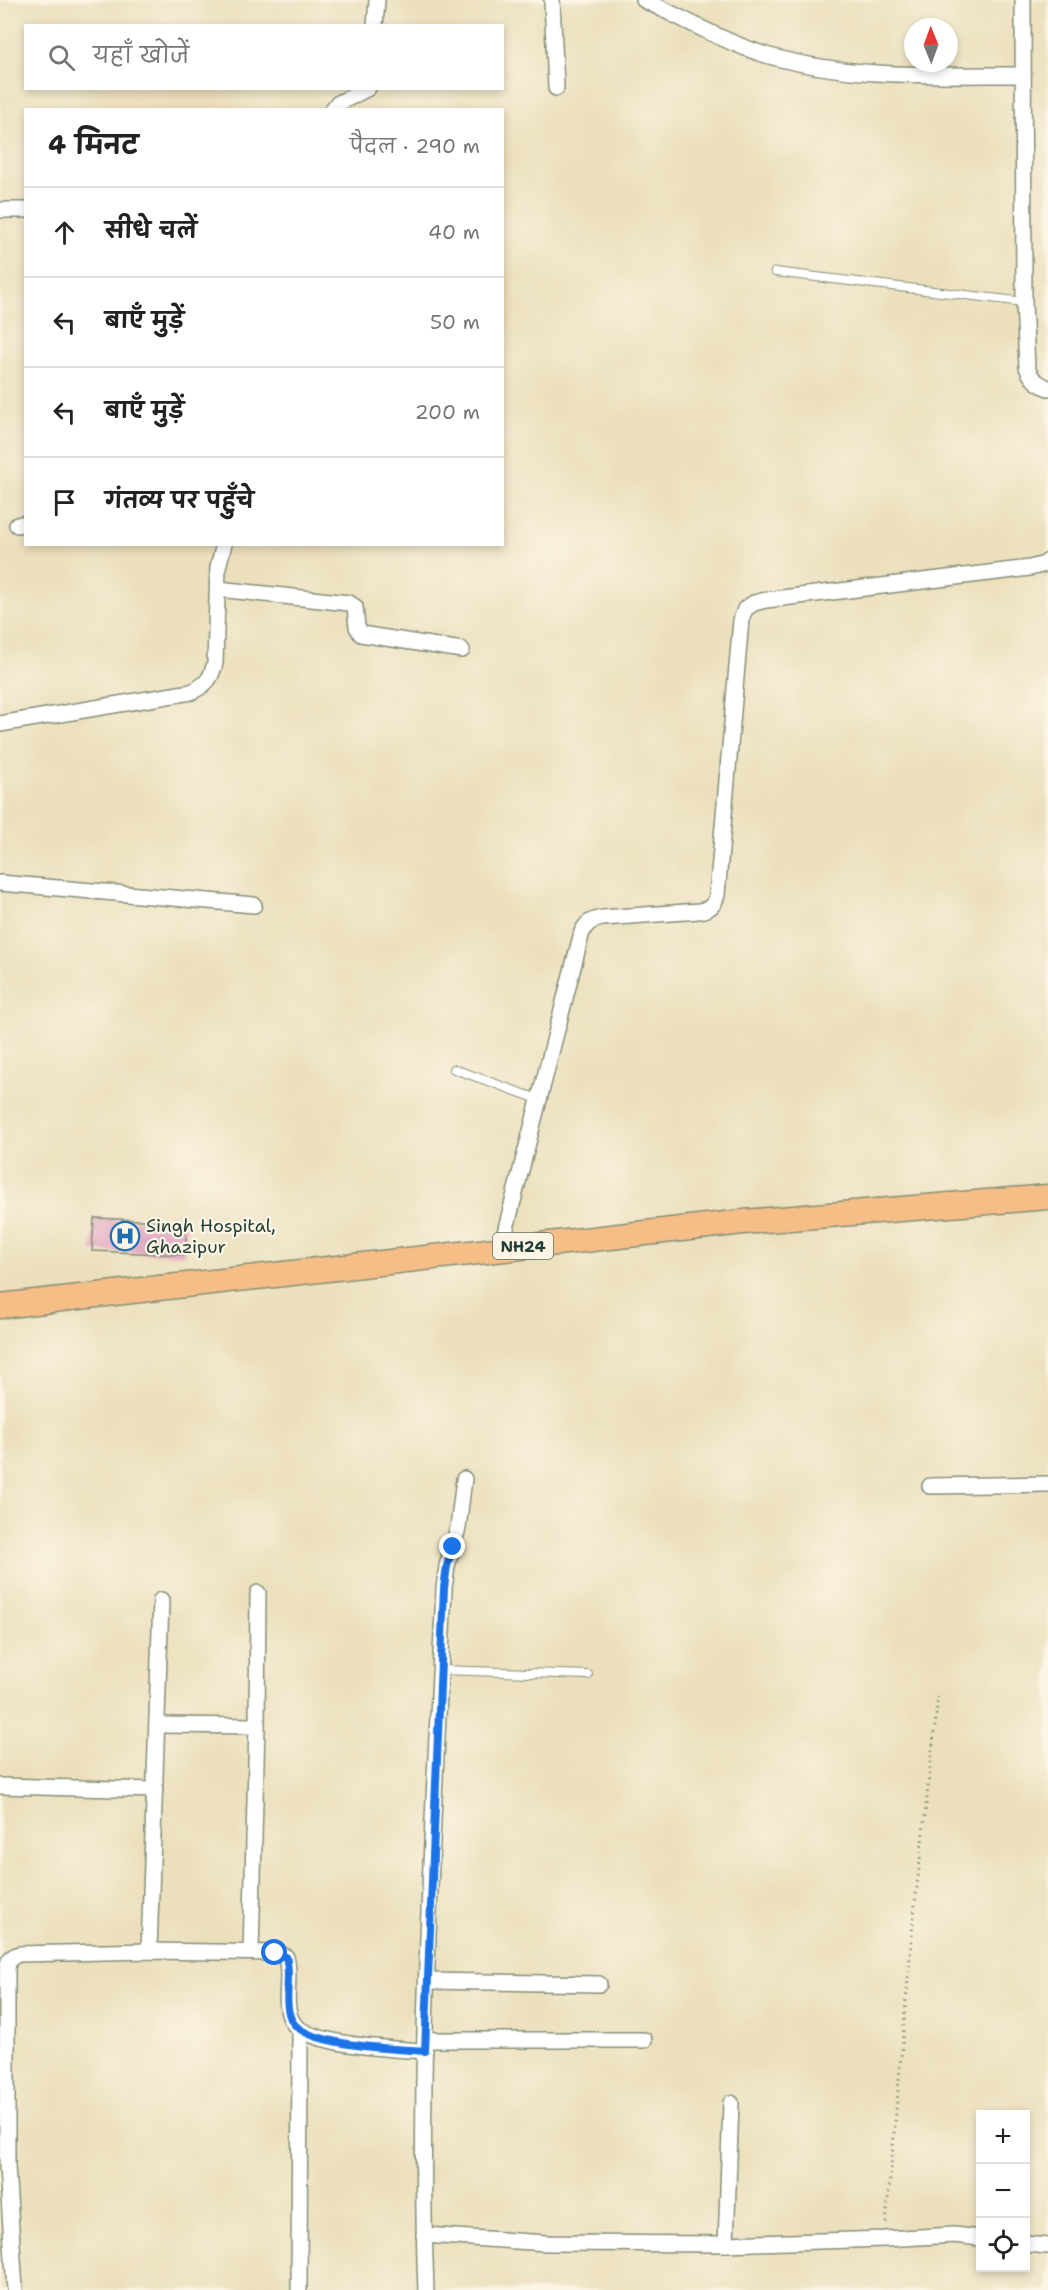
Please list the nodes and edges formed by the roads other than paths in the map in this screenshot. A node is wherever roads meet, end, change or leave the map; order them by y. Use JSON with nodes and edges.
{"nodes":[{"id":1,"x":377,"y":0,"type":"edge"},
{"id":2,"x":552,"y":0,"type":"edge"},
{"id":3,"x":644,"y":0,"type":"edge"},
{"id":4,"x":1023,"y":0,"type":"edge"},
{"id":5,"x":375,"y":24,"type":"edge"},
{"id":6,"x":1022,"y":75,"type":"junction"},
{"id":7,"x":556,"y":88,"type":"dead end"},
{"id":8,"x":364,"y":90,"type":"edge"},
{"id":9,"x":334,"y":108,"type":"edge"},
{"id":10,"x":0,"y":210,"type":"edge"},
{"id":11,"x":24,"y":210,"type":"edge"},
{"id":12,"x":775,"y":272,"type":"dead end"},
{"id":13,"x":1024,"y":302,"type":"junction"},
{"id":14,"x":1048,"y":388,"type":"edge"},
{"id":15,"x":223,"y":546,"type":"edge"},
{"id":16,"x":1048,"y":561,"type":"edge"},
{"id":17,"x":218,"y":589,"type":"junction"},
{"id":18,"x":462,"y":650,"type":"dead end"},
{"id":19,"x":0,"y":724,"type":"edge"},
{"id":20,"x":0,"y":883,"type":"edge"},
{"id":21,"x":254,"y":905,"type":"dead end"},
{"id":22,"x":454,"y":1069,"type":"dead end"},
{"id":23,"x":538,"y":1099,"type":"junction"},
{"id":24,"x":1048,"y":1197,"type":"edge"},
{"id":25,"x":501,"y":1248,"type":"junction"},
{"id":26,"x":0,"y":1306,"type":"edge"},
{"id":27,"x":464,"y":1479,"type":"dead end"},
{"id":28,"x":1048,"y":1484,"type":"edge"},
{"id":29,"x":930,"y":1486,"type":"dead end"},
{"id":30,"x":258,"y":1593,"type":"dead end"},
{"id":31,"x":161,"y":1600,"type":"dead end"},
{"id":32,"x":441,"y":1670,"type":"junction"},
{"id":33,"x":588,"y":1675,"type":"dead end"},
{"id":34,"x":157,"y":1725,"type":"junction"},
{"id":35,"x":257,"y":1726,"type":"junction"},
{"id":36,"x":0,"y":1786,"type":"edge"},
{"id":37,"x":155,"y":1790,"type":"junction"},
{"id":38,"x":149,"y":1951,"type":"junction"},
{"id":39,"x":251,"y":1952,"type":"junction"},
{"id":40,"x":427,"y":1981,"type":"junction"},
{"id":41,"x":599,"y":1984,"type":"dead end"},
{"id":42,"x":300,"y":2031,"type":"junction"},
{"id":43,"x":644,"y":2040,"type":"dead end"},
{"id":44,"x":425,"y":2046,"type":"junction"},
{"id":45,"x":731,"y":2103,"type":"dead end"},
{"id":46,"x":424,"y":2235,"type":"junction"},
{"id":47,"x":976,"y":2237,"type":"edge"},
{"id":48,"x":726,"y":2244,"type":"junction"},
{"id":49,"x":1030,"y":2244,"type":"edge"},
{"id":50,"x":1048,"y":2246,"type":"edge"},
{"id":51,"x":15,"y":2290,"type":"edge"},
{"id":52,"x":299,"y":2290,"type":"edge"},
{"id":53,"x":426,"y":2290,"type":"edge"}],
"edges":[{"from":1,"to":5,"type":"street"},
{"from":2,"to":7,"type":"street"},
{"from":3,"to":6,"type":"street"},
{"from":4,"to":6,"type":"street"},
{"from":6,"to":13,"type":"street"},
{"from":8,"to":9,"type":"street"},
{"from":10,"to":11,"type":"street"},
{"from":12,"to":13,"type":"lane"},
{"from":13,"to":14,"type":"street"},
{"from":15,"to":17,"type":"street"},
{"from":16,"to":23,"type":"street"},
{"from":17,"to":18,"type":"street"},
{"from":17,"to":19,"type":"street"},
{"from":20,"to":21,"type":"street"},
{"from":22,"to":23,"type":"lane"},
{"from":23,"to":25,"type":"street"},
{"from":24,"to":25,"type":"highway","number":"NH24"},
{"from":25,"to":26,"type":"highway","number":"NH24"},
{"from":27,"to":32,"type":"street"},
{"from":28,"to":29,"type":"street"},
{"from":30,"to":35,"type":"street"},
{"from":31,"to":34,"type":"street"},
{"from":32,"to":33,"type":"lane"},
{"from":32,"to":40,"type":"street"},
{"from":34,"to":35,"type":"street"},
{"from":34,"to":37,"type":"street"},
{"from":35,"to":39,"type":"street"},
{"from":36,"to":37,"type":"street"},
{"from":37,"to":38,"type":"street"},
{"from":38,"to":39,"type":"street"},
{"from":38,"to":51,"type":"street"},
{"from":39,"to":42,"type":"street"},
{"from":40,"to":41,"type":"street"},
{"from":40,"to":44,"type":"street"},
{"from":42,"to":44,"type":"street"},
{"from":42,"to":52,"type":"street"},
{"from":43,"to":44,"type":"street"},
{"from":44,"to":46,"type":"street"},
{"from":45,"to":48,"type":"street"},
{"from":46,"to":48,"type":"street"},
{"from":46,"to":53,"type":"street"},
{"from":47,"to":48,"type":"street"},
{"from":49,"to":50,"type":"street"}]}
